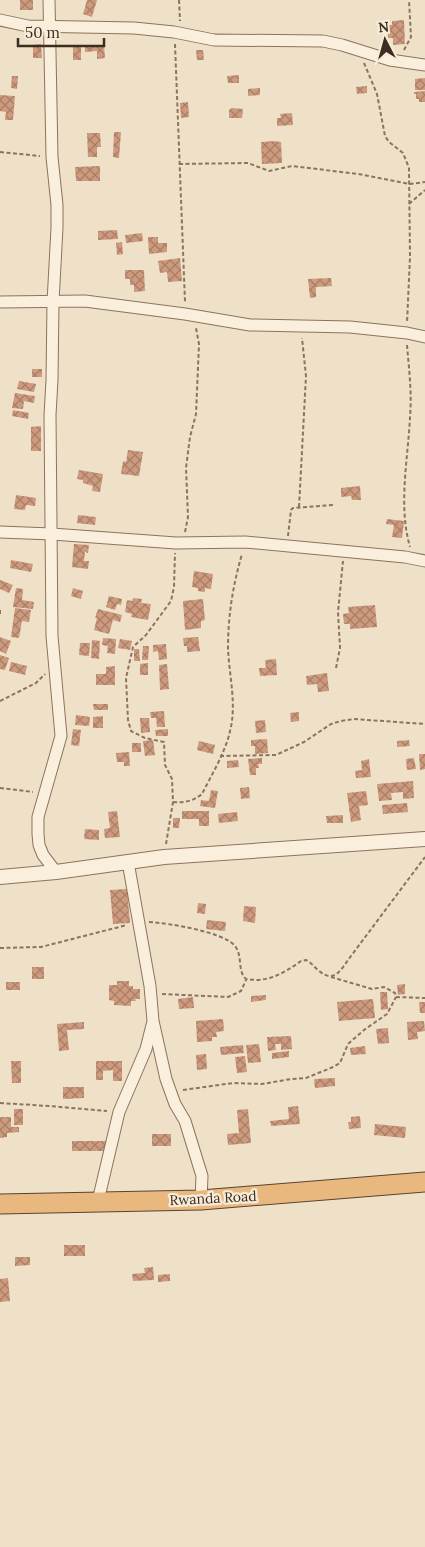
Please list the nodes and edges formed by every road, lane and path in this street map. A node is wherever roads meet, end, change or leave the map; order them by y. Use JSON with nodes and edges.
{"nodes":[{"id":1,"x":49,"y":0,"type":"edge"},
{"id":2,"x":179,"y":0,"type":"edge"},
{"id":3,"x":409,"y":0,"type":"edge"},
{"id":4,"x":0,"y":20,"type":"edge"},
{"id":5,"x":50,"y":28,"type":"junction"},
{"id":6,"x":178,"y":33,"type":"junction"},
{"id":7,"x":358,"y":49,"type":"junction"},
{"id":8,"x":383,"y":59,"type":"junction"},
{"id":9,"x":425,"y":65,"type":"edge"},
{"id":10,"x":0,"y":152,"type":"edge"},
{"id":11,"x":52,"y":157,"type":"junction"},
{"id":12,"x":179,"y":164,"type":"junction"},
{"id":13,"x":425,"y":182,"type":"edge"},
{"id":14,"x":410,"y":184,"type":"junction"},
{"id":15,"x":425,"y":190,"type":"edge"},
{"id":16,"x":409,"y":204,"type":"junction"},
{"id":17,"x":0,"y":302,"type":"edge"},
{"id":18,"x":53,"y":302,"type":"junction"},
{"id":19,"x":190,"y":315,"type":"junction"},
{"id":20,"x":304,"y":326,"type":"junction"},
{"id":21,"x":406,"y":333,"type":"junction"},
{"id":22,"x":425,"y":337,"type":"edge"},
{"id":23,"x":333,"y":505,"type":"dead end"},
{"id":24,"x":300,"y":508,"type":"junction"},
{"id":25,"x":0,"y":532,"type":"edge"},
{"id":26,"x":52,"y":534,"type":"junction"},
{"id":27,"x":246,"y":542,"type":"junction"},
{"id":28,"x":180,"y":543,"type":"junction"},
{"id":29,"x":284,"y":545,"type":"junction"},
{"id":30,"x":343,"y":551,"type":"junction"},
{"id":31,"x":419,"y":560,"type":"edge"},
{"id":32,"x":0,"y":610,"type":"edge"},
{"id":33,"x":0,"y":614,"type":"edge"},
{"id":34,"x":53,"y":666,"type":"junction"},
{"id":35,"x":336,"y":668,"type":"dead end"},
{"id":36,"x":0,"y":701,"type":"edge"},
{"id":37,"x":425,"y":724,"type":"edge"},
{"id":38,"x":220,"y":756,"type":"junction"},
{"id":39,"x":0,"y":788,"type":"edge"},
{"id":40,"x":45,"y":793,"type":"junction"},
{"id":41,"x":173,"y":802,"type":"junction"},
{"id":42,"x":425,"y":839,"type":"edge"},
{"id":43,"x":164,"y":857,"type":"junction"},
{"id":44,"x":425,"y":857,"type":"edge"},
{"id":45,"x":128,"y":862,"type":"junction"},
{"id":46,"x":56,"y":872,"type":"junction"},
{"id":47,"x":0,"y":877,"type":"edge"},
{"id":48,"x":140,"y":922,"type":"junction"},
{"id":49,"x":0,"y":948,"type":"edge"},
{"id":50,"x":331,"y":977,"type":"junction"},
{"id":51,"x":246,"y":979,"type":"junction"},
{"id":52,"x":150,"y":986,"type":"junction"},
{"id":53,"x":396,"y":997,"type":"junction"},
{"id":54,"x":425,"y":998,"type":"edge"},
{"id":55,"x":152,"y":1021,"type":"junction"},
{"id":56,"x":170,"y":1092,"type":"junction"},
{"id":57,"x":0,"y":1103,"type":"edge"},
{"id":58,"x":119,"y":1112,"type":"junction"},
{"id":59,"x":425,"y":1182,"type":"edge"},
{"id":60,"x":201,"y":1200,"type":"junction"},
{"id":61,"x":98,"y":1201,"type":"junction"},
{"id":62,"x":0,"y":1204,"type":"edge"}],
"edges":[{"from":1,"to":5,"type":"street"},
{"from":2,"to":6,"type":"path"},
{"from":3,"to":8,"type":"path"},
{"from":4,"to":5,"type":"street"},
{"from":5,"to":6,"type":"street"},
{"from":5,"to":11,"type":"street"},
{"from":6,"to":7,"type":"street"},
{"from":6,"to":12,"type":"path"},
{"from":7,"to":8,"type":"street"},
{"from":7,"to":14,"type":"path"},
{"from":8,"to":9,"type":"street"},
{"from":10,"to":11,"type":"path"},
{"from":11,"to":18,"type":"street"},
{"from":12,"to":14,"type":"path"},
{"from":12,"to":19,"type":"path"},
{"from":13,"to":14,"type":"path"},
{"from":14,"to":16,"type":"path"},
{"from":15,"to":16,"type":"path"},
{"from":16,"to":21,"type":"path"},
{"from":17,"to":18,"type":"street"},
{"from":18,"to":19,"type":"street"},
{"from":18,"to":26,"type":"street"},
{"from":19,"to":20,"type":"street"},
{"from":19,"to":28,"type":"path"},
{"from":20,"to":21,"type":"street"},
{"from":20,"to":24,"type":"path"},
{"from":21,"to":22,"type":"street"},
{"from":21,"to":31,"type":"path"},
{"from":23,"to":24,"type":"path"},
{"from":24,"to":29,"type":"path"},
{"from":25,"to":26,"type":"street"},
{"from":26,"to":28,"type":"street"},
{"from":26,"to":34,"type":"street"},
{"from":27,"to":28,"type":"street"},
{"from":27,"to":29,"type":"street"},
{"from":27,"to":38,"type":"path"},
{"from":28,"to":41,"type":"path"},
{"from":29,"to":30,"type":"street"},
{"from":30,"to":31,"type":"street"},
{"from":30,"to":35,"type":"path"},
{"from":32,"to":33,"type":"path"},
{"from":34,"to":36,"type":"path"},
{"from":34,"to":40,"type":"street"},
{"from":37,"to":38,"type":"path"},
{"from":38,"to":41,"type":"path"},
{"from":39,"to":40,"type":"path"},
{"from":40,"to":46,"type":"street"},
{"from":41,"to":43,"type":"path"},
{"from":42,"to":43,"type":"street"},
{"from":43,"to":45,"type":"street"},
{"from":44,"to":50,"type":"path"},
{"from":45,"to":46,"type":"street"},
{"from":45,"to":48,"type":"street"},
{"from":46,"to":47,"type":"street"},
{"from":48,"to":49,"type":"path"},
{"from":48,"to":51,"type":"path"},
{"from":48,"to":52,"type":"street"},
{"from":50,"to":51,"type":"path"},
{"from":50,"to":53,"type":"path"},
{"from":51,"to":52,"type":"path"},
{"from":52,"to":55,"type":"street"},
{"from":53,"to":54,"type":"path"},
{"from":53,"to":56,"type":"path"},
{"from":55,"to":56,"type":"street"},
{"from":55,"to":58,"type":"street"},
{"from":56,"to":60,"type":"street"},
{"from":57,"to":58,"type":"path"},
{"from":58,"to":61,"type":"street"},
{"from":59,"to":60,"type":"highway","name":"Rwanda Road"},
{"from":60,"to":61,"type":"highway","name":"Rwanda Road"},
{"from":61,"to":62,"type":"highway","name":"Rwanda Road"}]}
